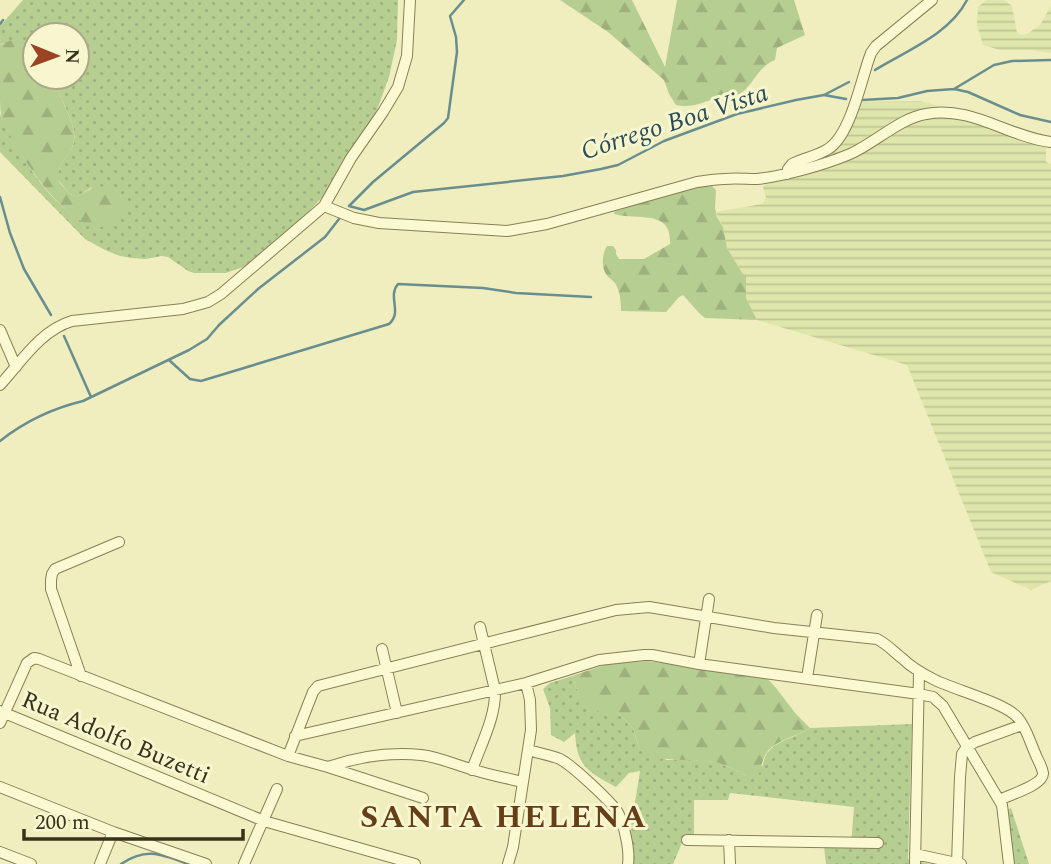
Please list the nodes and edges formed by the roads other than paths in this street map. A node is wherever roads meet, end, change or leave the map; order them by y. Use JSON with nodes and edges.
{"nodes":[{"id":1,"x":410,"y":0,"type":"edge"},
{"id":2,"x":932,"y":0,"type":"edge"},
{"id":3,"x":1051,"y":142,"type":"edge"},
{"id":4,"x":787,"y":174,"type":"junction"},
{"id":5,"x":324,"y":206,"type":"junction"},
{"id":6,"x":0,"y":330,"type":"edge"},
{"id":7,"x":16,"y":367,"type":"junction"},
{"id":8,"x":0,"y":385,"type":"edge"},
{"id":9,"x":119,"y":542,"type":"dead end"},
{"id":10,"x":709,"y":599,"type":"dead end"},
{"id":11,"x":817,"y":615,"type":"dead end"},
{"id":12,"x":706,"y":617,"type":"junction"},
{"id":13,"x":480,"y":626,"type":"dead end"},
{"id":14,"x":815,"y":633,"type":"junction"},
{"id":15,"x":485,"y":644,"type":"junction"},
{"id":16,"x":382,"y":649,"type":"dead end"},
{"id":17,"x":699,"y":664,"type":"junction"},
{"id":18,"x":386,"y":669,"type":"junction"},
{"id":19,"x":919,"y":672,"type":"junction"},
{"id":20,"x":81,"y":676,"type":"junction"},
{"id":21,"x":807,"y":678,"type":"junction"},
{"id":22,"x":936,"y":681,"type":"junction"},
{"id":23,"x":526,"y":683,"type":"junction"},
{"id":24,"x":495,"y":690,"type":"junction"},
{"id":25,"x":919,"y":694,"type":"junction"},
{"id":26,"x":933,"y":697,"type":"junction"},
{"id":27,"x":397,"y":713,"type":"junction"},
{"id":28,"x":1,"y":716,"type":"edge"},
{"id":29,"x":1022,"y":725,"type":"junction"},
{"id":30,"x":295,"y":736,"type":"junction"},
{"id":31,"x":967,"y":747,"type":"junction"},
{"id":32,"x":528,"y":750,"type":"junction"},
{"id":33,"x":288,"y":756,"type":"junction"},
{"id":34,"x":328,"y":767,"type":"junction"},
{"id":35,"x":472,"y":770,"type":"junction"},
{"id":36,"x":522,"y":782,"type":"junction"},
{"id":37,"x":0,"y":787,"type":"edge"},
{"id":38,"x":277,"y":789,"type":"dead end"},
{"id":39,"x":423,"y":798,"type":"dead end"},
{"id":40,"x":999,"y":800,"type":"junction"},
{"id":41,"x":264,"y":821,"type":"junction"},
{"id":42,"x":113,"y":832,"type":"junction"},
{"id":43,"x":687,"y":840,"type":"dead end"},
{"id":44,"x":729,"y":840,"type":"junction"},
{"id":45,"x":878,"y":843,"type":"dead end"},
{"id":46,"x":0,"y":852,"type":"edge"},
{"id":47,"x":915,"y":859,"type":"edge"},
{"id":48,"x":629,"y":863,"type":"edge"},
{"id":49,"x":30,"y":864,"type":"edge"},
{"id":50,"x":100,"y":864,"type":"edge"},
{"id":51,"x":206,"y":864,"type":"edge"},
{"id":52,"x":244,"y":864,"type":"edge"},
{"id":53,"x":415,"y":864,"type":"edge"},
{"id":54,"x":508,"y":864,"type":"edge"},
{"id":55,"x":730,"y":864,"type":"edge"},
{"id":56,"x":959,"y":864,"type":"edge"},
{"id":57,"x":1009,"y":864,"type":"edge"}],
"edges":[{"from":1,"to":5,"type":"street"},
{"from":2,"to":4,"type":"street"},
{"from":3,"to":4,"type":"street"},
{"from":4,"to":5,"type":"street"},
{"from":5,"to":7,"type":"street"},
{"from":6,"to":7,"type":"street"},
{"from":7,"to":8,"type":"street"},
{"from":9,"to":20,"type":"street"},
{"from":10,"to":12,"type":"street"},
{"from":11,"to":14,"type":"street"},
{"from":12,"to":14,"type":"street"},
{"from":12,"to":15,"type":"street"},
{"from":12,"to":17,"type":"street"},
{"from":13,"to":15,"type":"street"},
{"from":14,"to":19,"type":"street"},
{"from":14,"to":21,"type":"street"},
{"from":15,"to":18,"type":"street"},
{"from":15,"to":24,"type":"street"},
{"from":16,"to":18,"type":"street"},
{"from":17,"to":21,"type":"street"},
{"from":17,"to":23,"type":"street"},
{"from":18,"to":27,"type":"street"},
{"from":18,"to":30,"type":"street"},
{"from":19,"to":22,"type":"street"},
{"from":19,"to":25,"type":"street"},
{"from":20,"to":28,"type":"street"},
{"from":20,"to":33,"type":"street"},
{"from":21,"to":25,"type":"street"},
{"from":22,"to":26,"type":"street"},
{"from":22,"to":29,"type":"street"},
{"from":23,"to":24,"type":"street"},
{"from":23,"to":32,"type":"street"},
{"from":24,"to":27,"type":"street"},
{"from":24,"to":35,"type":"street"},
{"from":25,"to":26,"type":"street"},
{"from":25,"to":47,"type":"street"},
{"from":26,"to":31,"type":"street"},
{"from":27,"to":30,"type":"street"},
{"from":28,"to":41,"type":"street","name":"Rua Adolfo Buzetti"},
{"from":29,"to":31,"type":"street"},
{"from":29,"to":40,"type":"street"},
{"from":30,"to":33,"type":"street"},
{"from":31,"to":40,"type":"street"},
{"from":31,"to":56,"type":"street"},
{"from":32,"to":36,"type":"street"},
{"from":32,"to":48,"type":"street"},
{"from":33,"to":34,"type":"street"},
{"from":34,"to":35,"type":"street"},
{"from":34,"to":39,"type":"street"},
{"from":35,"to":36,"type":"street"},
{"from":36,"to":54,"type":"street"},
{"from":37,"to":42,"type":"street"},
{"from":38,"to":41,"type":"street"},
{"from":40,"to":57,"type":"street"},
{"from":41,"to":52,"type":"street"},
{"from":41,"to":53,"type":"street","name":"Rua Adolfo Buzetti"},
{"from":42,"to":50,"type":"street"},
{"from":42,"to":51,"type":"street"},
{"from":43,"to":44,"type":"street"},
{"from":44,"to":45,"type":"street"},
{"from":44,"to":55,"type":"street"},
{"from":46,"to":49,"type":"street"},
{"from":47,"to":56,"type":"street"}]}
